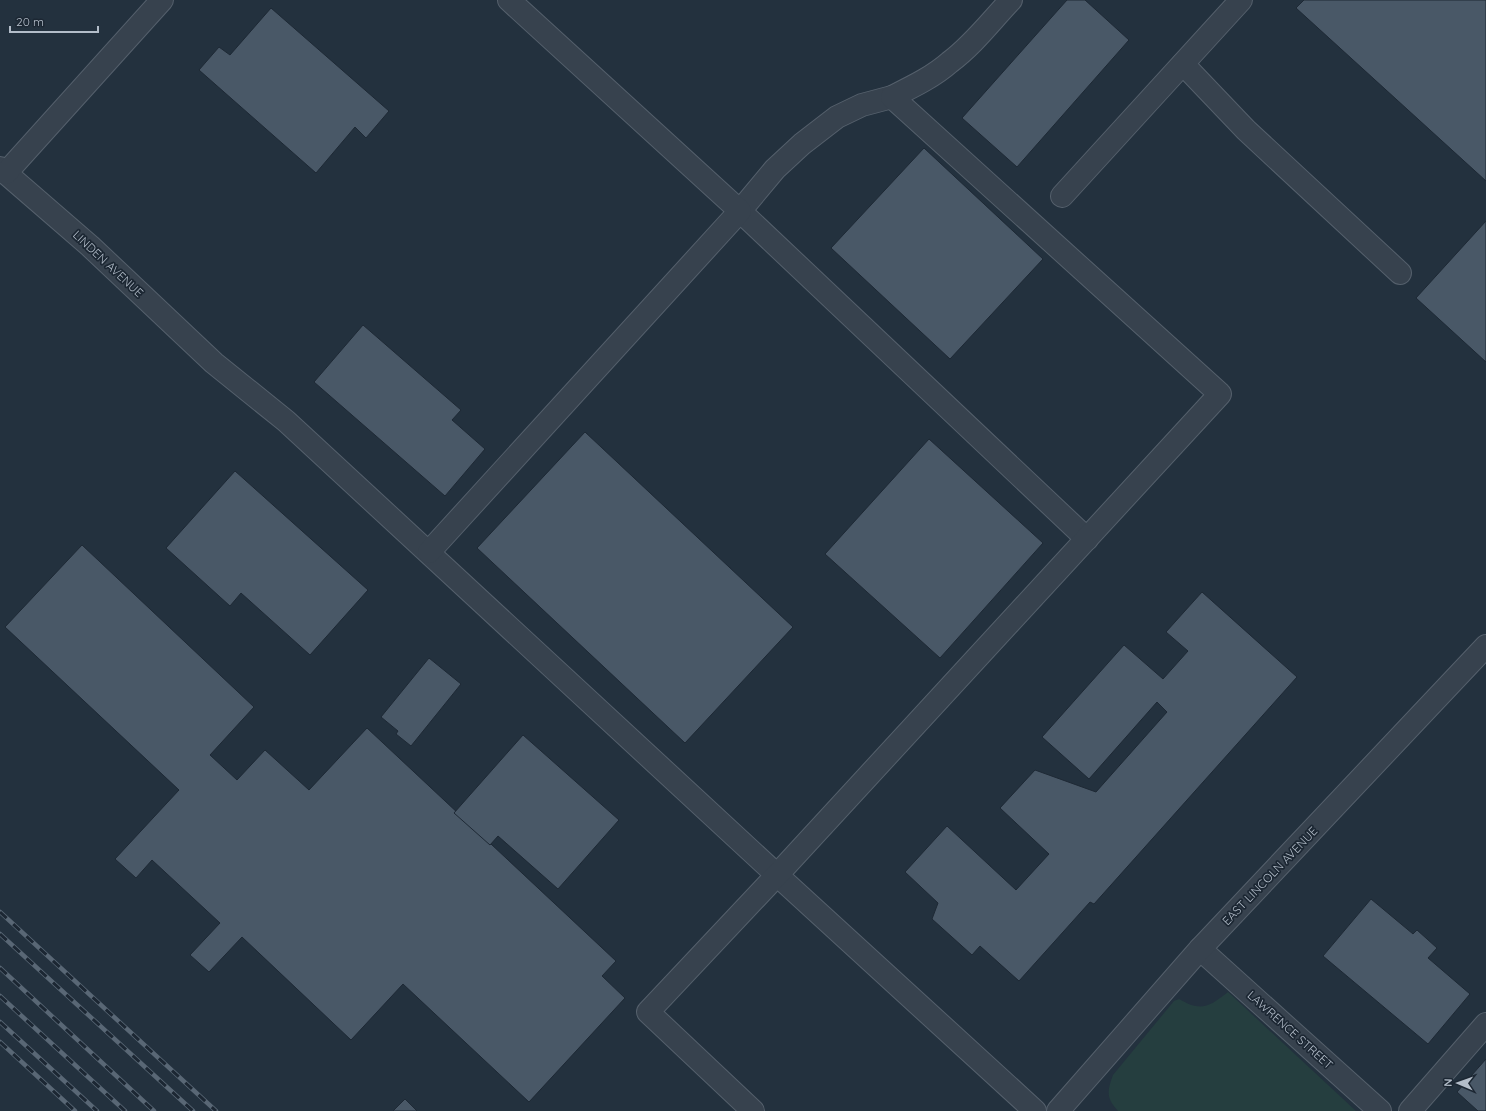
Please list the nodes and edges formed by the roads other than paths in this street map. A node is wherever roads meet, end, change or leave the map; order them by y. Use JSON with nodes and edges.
{"nodes":[{"id":1,"x":162,"y":0,"type":"edge"},
{"id":2,"x":509,"y":0,"type":"edge"},
{"id":3,"x":1010,"y":0,"type":"edge"},
{"id":4,"x":1241,"y":0,"type":"edge"},
{"id":5,"x":1183,"y":64,"type":"junction"},
{"id":6,"x":892,"y":97,"type":"junction"},
{"id":7,"x":3,"y":170,"type":"edge"},
{"id":8,"x":1062,"y":196,"type":"dead end"},
{"id":9,"x":740,"y":211,"type":"junction"},
{"id":10,"x":1400,"y":273,"type":"dead end"},
{"id":11,"x":1087,"y":539,"type":"junction"},
{"id":12,"x":428,"y":552,"type":"junction"},
{"id":13,"x":1486,"y":646,"type":"edge"},
{"id":14,"x":777,"y":875,"type":"junction"},
{"id":15,"x":1200,"y":949,"type":"junction"},
{"id":16,"x":1486,"y":1024,"type":"edge"},
{"id":17,"x":1069,"y":1107,"type":"edge"},
{"id":18,"x":753,"y":1111,"type":"edge"},
{"id":19,"x":1035,"y":1111,"type":"edge"},
{"id":20,"x":1380,"y":1111,"type":"edge"},
{"id":21,"x":1410,"y":1111,"type":"edge"}],
"edges":[{"from":1,"to":7,"type":"lane"},
{"from":2,"to":9,"type":"lane"},
{"from":3,"to":6,"type":"lane"},
{"from":4,"to":5,"type":"lane"},
{"from":5,"to":8,"type":"lane"},
{"from":5,"to":10,"type":"lane"},
{"from":6,"to":9,"type":"lane"},
{"from":6,"to":11,"type":"lane"},
{"from":7,"to":12,"type":"lane","name":"LINDEN AVENUE"},
{"from":9,"to":11,"type":"lane"},
{"from":9,"to":12,"type":"lane"},
{"from":11,"to":14,"type":"lane"},
{"from":12,"to":14,"type":"lane","name":"LINDEN AVENUE"},
{"from":13,"to":15,"type":"lane","name":"EAST LINCOLN AVENUE"},
{"from":14,"to":18,"type":"lane"},
{"from":14,"to":19,"type":"lane","name":"LINDEN AVENUE"},
{"from":15,"to":17,"type":"lane","name":"EAST LINCOLN AVENUE"},
{"from":15,"to":20,"type":"lane","name":"LAWRENCE STREET"},
{"from":16,"to":21,"type":"lane"}]}
